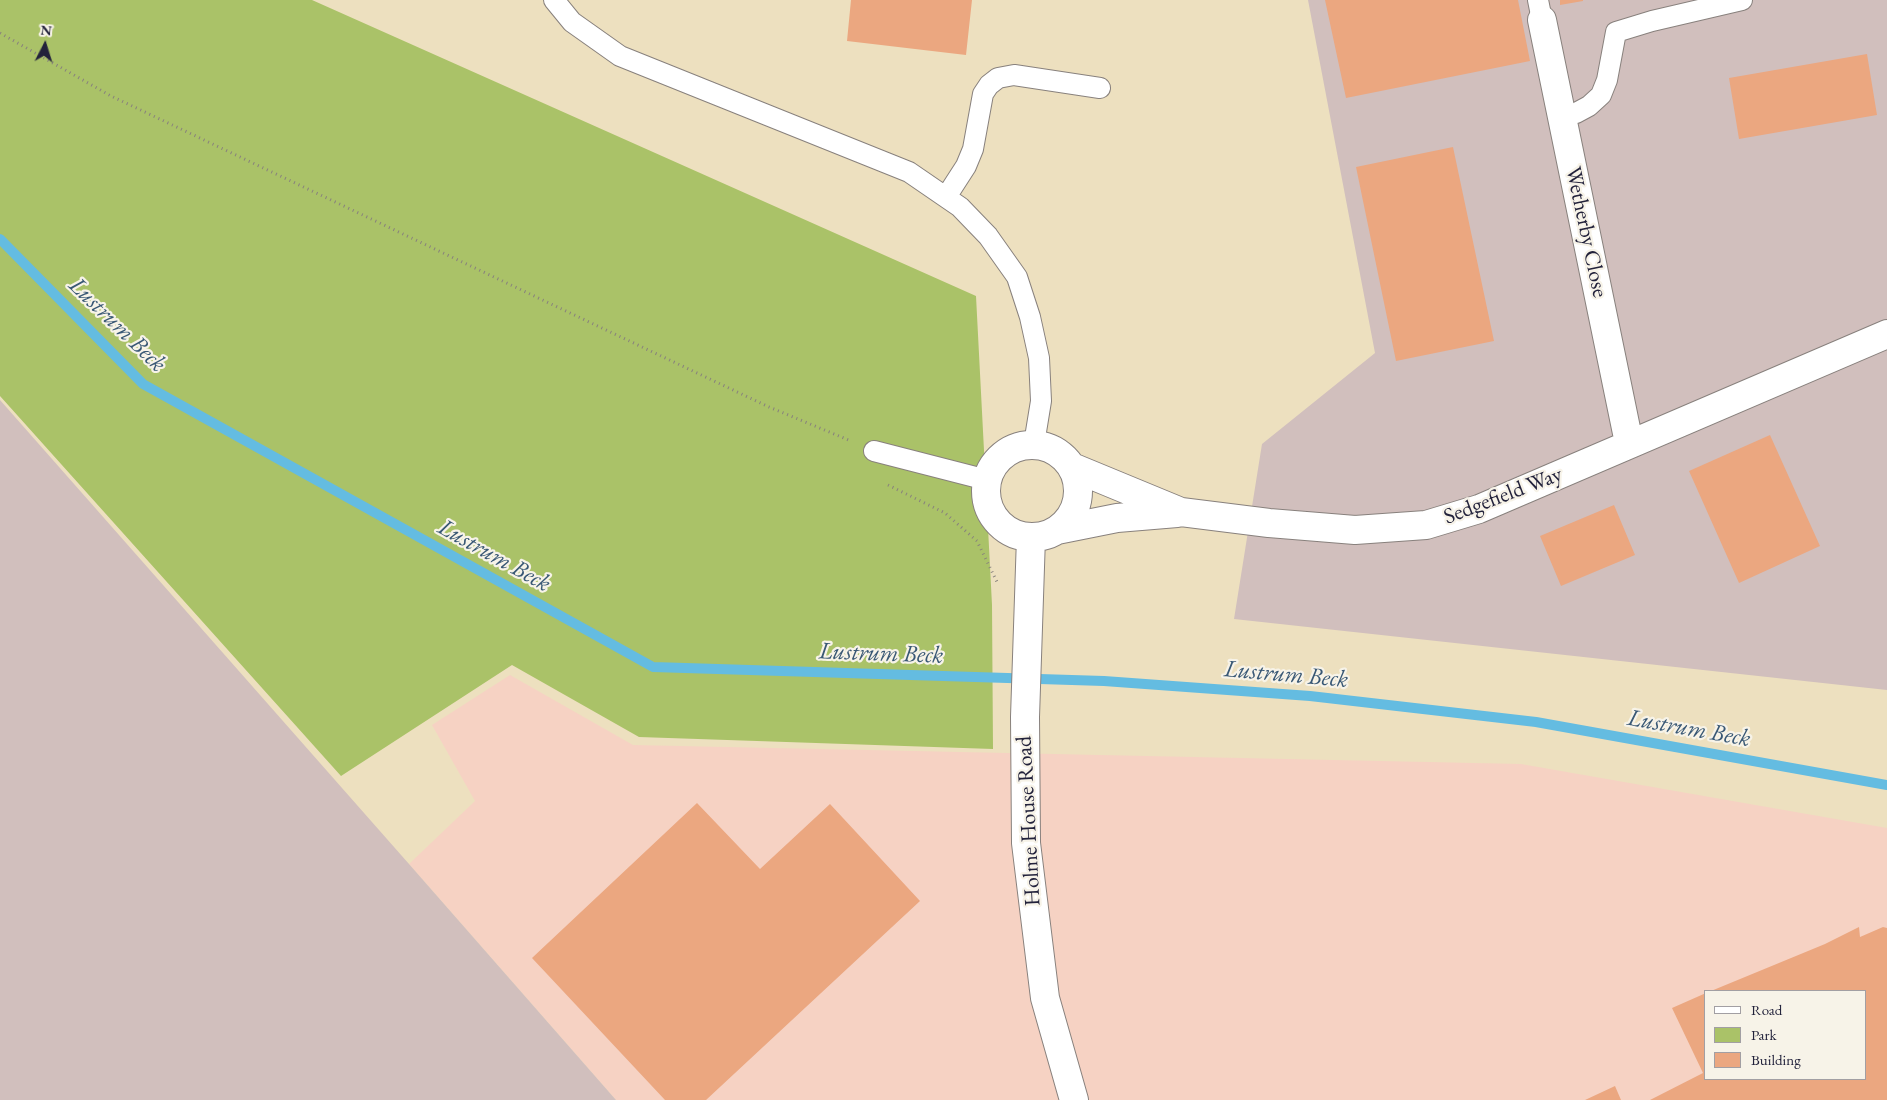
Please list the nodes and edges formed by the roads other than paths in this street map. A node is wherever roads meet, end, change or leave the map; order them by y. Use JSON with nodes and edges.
{"nodes":[{"id":1,"x":554,"y":0,"type":"edge"},
{"id":2,"x":1742,"y":0,"type":"edge"},
{"id":3,"x":1540,"y":10,"type":"edge"},
{"id":4,"x":1100,"y":88,"type":"dead end"},
{"id":5,"x":1562,"y":116,"type":"junction"},
{"id":6,"x":946,"y":197,"type":"junction"},
{"id":7,"x":1887,"y":334,"type":"edge"},
{"id":8,"x":1629,"y":443,"type":"junction"},
{"id":9,"x":1034,"y":444,"type":"junction"},
{"id":10,"x":874,"y":451,"type":"road end"},
{"id":11,"x":1072,"y":467,"type":"junction"},
{"id":12,"x":987,"y":480,"type":"junction"},
{"id":13,"x":1181,"y":512,"type":"junction"},
{"id":14,"x":1057,"y":530,"type":"junction"},
{"id":15,"x":1031,"y":537,"type":"junction"},
{"id":16,"x":1074,"y":1100,"type":"edge"}],
"edges":[{"from":1,"to":6,"type":"lane"},
{"from":2,"to":5,"type":"lane"},
{"from":3,"to":5,"type":"street","name":"Wetherby Close"},
{"from":4,"to":6,"type":"lane"},
{"from":5,"to":8,"type":"street","name":"Wetherby Close"},
{"from":6,"to":9,"type":"lane"},
{"from":7,"to":8,"type":"street","name":"Sedgefield Way"},
{"from":8,"to":13,"type":"street","name":"Sedgefield Way"},
{"from":9,"to":11,"type":"street"},
{"from":9,"to":12,"type":"street"},
{"from":10,"to":12,"type":"lane"},
{"from":11,"to":13,"type":"street","name":"Sedgefield Way"},
{"from":11,"to":14,"type":"street"},
{"from":12,"to":15,"type":"street"},
{"from":13,"to":14,"type":"street"},
{"from":14,"to":15,"type":"street"},
{"from":15,"to":16,"type":"street","name":"Holme House Road"}]}
